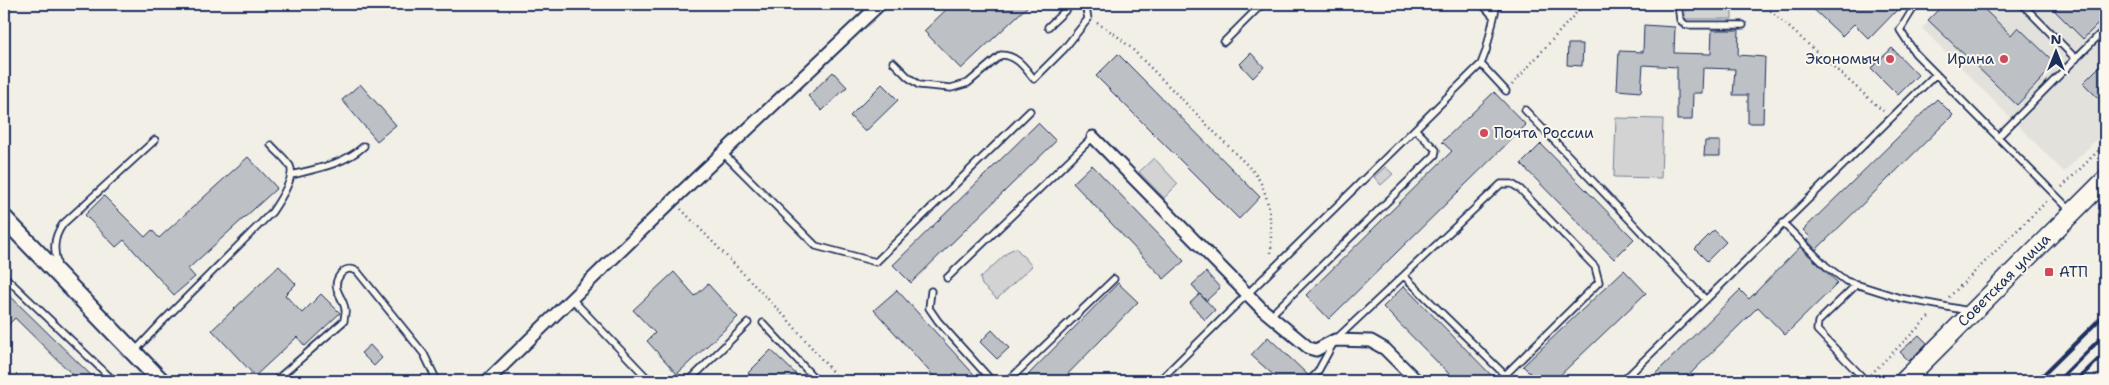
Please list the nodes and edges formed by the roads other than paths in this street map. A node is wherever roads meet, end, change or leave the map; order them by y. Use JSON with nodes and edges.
{"nodes":[{"id":1,"x":880,"y":4,"type":"edge"},
{"id":2,"x":1072,"y":4,"type":"edge"},
{"id":3,"x":1084,"y":4,"type":"edge"},
{"id":4,"x":1262,"y":4,"type":"edge"},
{"id":5,"x":1482,"y":4,"type":"edge"},
{"id":6,"x":1497,"y":4,"type":"edge"},
{"id":7,"x":1678,"y":4,"type":"edge"},
{"id":8,"x":1916,"y":4,"type":"edge"},
{"id":9,"x":2022,"y":4,"type":"edge"},
{"id":10,"x":1493,"y":16,"type":"junction"},
{"id":11,"x":1742,"y":25,"type":"dead end"},
{"id":12,"x":1048,"y":26,"type":"dead end"},
{"id":13,"x":2105,"y":29,"type":"edge"},
{"id":14,"x":1224,"y":42,"type":"dead end"},
{"id":15,"x":2076,"y":59,"type":"junction"},
{"id":16,"x":893,"y":62,"type":"dead end"},
{"id":17,"x":1481,"y":64,"type":"junction"},
{"id":18,"x":1936,"y":74,"type":"junction"},
{"id":19,"x":1506,"y":91,"type":"road end"},
{"id":20,"x":1524,"y":110,"type":"dead end"},
{"id":21,"x":1030,"y":111,"type":"dead end"},
{"id":22,"x":1415,"y":129,"type":"junction"},
{"id":23,"x":1999,"y":136,"type":"junction"},
{"id":24,"x":1093,"y":137,"type":"joint"},
{"id":25,"x":155,"y":140,"type":"dead end"},
{"id":26,"x":271,"y":145,"type":"dead end"},
{"id":27,"x":364,"y":146,"type":"dead end"},
{"id":28,"x":723,"y":153,"type":"junction"},
{"id":29,"x":291,"y":175,"type":"junction"},
{"id":30,"x":2105,"y":180,"type":"edge"},
{"id":31,"x":2073,"y":212,"type":"junction"},
{"id":32,"x":4,"y":218,"type":"edge"},
{"id":33,"x":1783,"y":223,"type":"junction"},
{"id":34,"x":4,"y":276,"type":"edge"},
{"id":35,"x":1404,"y":276,"type":"junction"},
{"id":36,"x":61,"y":277,"type":"junction"},
{"id":37,"x":947,"y":278,"type":"dead end"},
{"id":38,"x":1114,"y":279,"type":"dead end"},
{"id":39,"x":1856,"y":284,"type":"junction"},
{"id":40,"x":931,"y":292,"type":"dead end"},
{"id":41,"x":1247,"y":293,"type":"junction"},
{"id":42,"x":572,"y":299,"type":"junction"},
{"id":43,"x":1705,"y":299,"type":"junction"},
{"id":44,"x":1973,"y":311,"type":"junction"},
{"id":45,"x":1270,"y":316,"type":"junction"},
{"id":46,"x":748,"y":323,"type":"dead end"},
{"id":47,"x":763,"y":323,"type":"dead end"},
{"id":48,"x":1335,"y":340,"type":"junction"},
{"id":49,"x":133,"y":353,"type":"junction"},
{"id":50,"x":1866,"y":380,"type":"edge"},
{"id":51,"x":114,"y":381,"type":"edge"},
{"id":52,"x":162,"y":381,"type":"edge"},
{"id":53,"x":275,"y":381,"type":"edge"},
{"id":54,"x":437,"y":381,"type":"edge"},
{"id":55,"x":487,"y":381,"type":"edge"},
{"id":56,"x":650,"y":381,"type":"edge"},
{"id":57,"x":689,"y":381,"type":"edge"},
{"id":58,"x":818,"y":381,"type":"edge"},
{"id":59,"x":992,"y":381,"type":"edge"},
{"id":60,"x":1008,"y":381,"type":"edge"},
{"id":61,"x":1159,"y":381,"type":"edge"},
{"id":62,"x":1309,"y":381,"type":"edge"},
{"id":63,"x":1415,"y":381,"type":"edge"},
{"id":64,"x":1623,"y":381,"type":"edge"},
{"id":65,"x":1904,"y":381,"type":"edge"}],
"edges":[{"from":1,"to":28,"type":"street"},
{"from":2,"to":12,"type":"lane"},
{"from":3,"to":16,"type":"lane"},
{"from":4,"to":14,"type":"lane"},
{"from":5,"to":10,"type":"lane"},
{"from":6,"to":10,"type":"lane"},
{"from":7,"to":11,"type":"lane"},
{"from":8,"to":18,"type":"lane"},
{"from":9,"to":15,"type":"lane"},
{"from":10,"to":17,"type":"lane"},
{"from":13,"to":15,"type":"lane"},
{"from":15,"to":23,"type":"lane"},
{"from":17,"to":19,"type":"lane"},
{"from":17,"to":22,"type":"lane"},
{"from":18,"to":23,"type":"lane"},
{"from":18,"to":33,"type":"lane"},
{"from":20,"to":43,"type":"lane"},
{"from":21,"to":28,"type":"lane"},
{"from":22,"to":41,"type":"lane"},
{"from":22,"to":45,"type":"lane"},
{"from":23,"to":31,"type":"lane"},
{"from":24,"to":37,"type":"lane"},
{"from":24,"to":41,"type":"street"},
{"from":25,"to":36,"type":"lane"},
{"from":26,"to":29,"type":"lane"},
{"from":27,"to":29,"type":"lane"},
{"from":28,"to":42,"type":"street"},
{"from":29,"to":49,"type":"lane"},
{"from":30,"to":31,"type":"main road","name":"Советская улица"},
{"from":31,"to":44,"type":"main road","name":"Советская улица"},
{"from":32,"to":36,"type":"main road"},
{"from":33,"to":39,"type":"lane"},
{"from":33,"to":43,"type":"lane"},
{"from":34,"to":51,"type":"lane"},
{"from":35,"to":35,"type":"lane"},
{"from":35,"to":48,"type":"lane"},
{"from":36,"to":49,"type":"main road"},
{"from":38,"to":60,"type":"lane"},
{"from":39,"to":44,"type":"lane"},
{"from":39,"to":50,"type":"lane"},
{"from":40,"to":59,"type":"lane"},
{"from":41,"to":45,"type":"street"},
{"from":41,"to":61,"type":"lane"},
{"from":42,"to":55,"type":"street"},
{"from":42,"to":56,"type":"lane"},
{"from":43,"to":64,"type":"lane"},
{"from":44,"to":65,"type":"main road","name":"Советская улица"},
{"from":45,"to":48,"type":"street"},
{"from":46,"to":57,"type":"lane"},
{"from":47,"to":58,"type":"lane"},
{"from":48,"to":62,"type":"lane"},
{"from":48,"to":63,"type":"street"},
{"from":49,"to":52,"type":"main road"},
{"from":53,"to":54,"type":"lane"}]}
